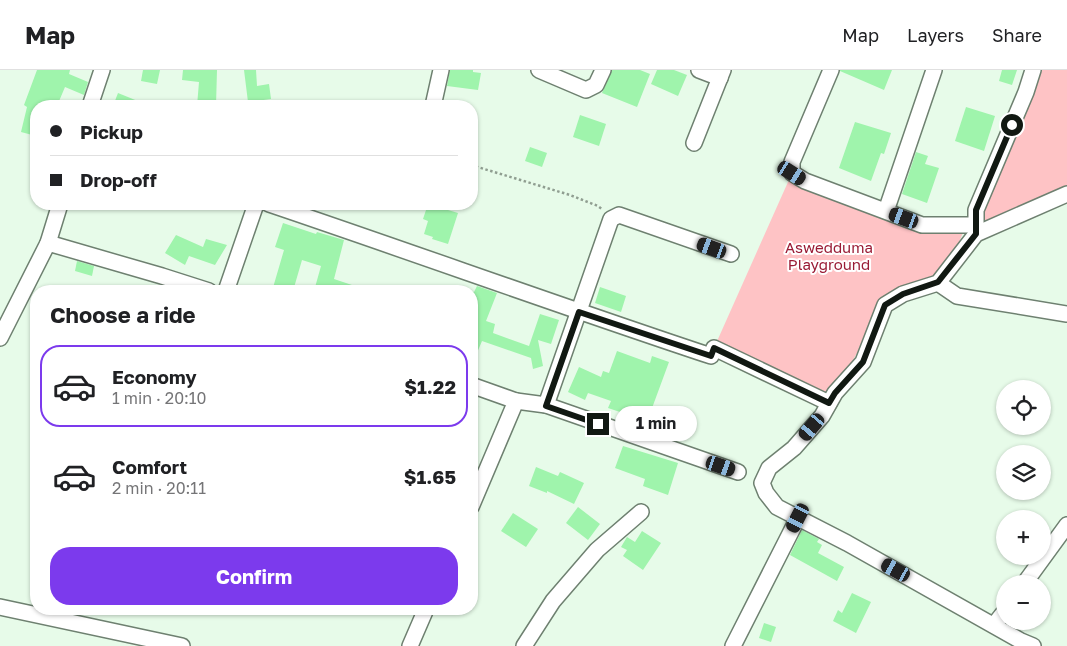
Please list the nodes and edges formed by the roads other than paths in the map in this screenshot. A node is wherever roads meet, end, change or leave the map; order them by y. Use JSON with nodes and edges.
{"nodes":[{"id":1,"x":102,"y":70,"type":"edge"},
{"id":2,"x":441,"y":70,"type":"edge"},
{"id":3,"x":539,"y":70,"type":"edge"},
{"id":4,"x":603,"y":70,"type":"edge"},
{"id":5,"x":698,"y":70,"type":"edge"},
{"id":6,"x":831,"y":70,"type":"edge"},
{"id":7,"x":934,"y":70,"type":"edge"},
{"id":8,"x":1033,"y":70,"type":"edge"},
{"id":9,"x":721,"y":74,"type":"edge"},
{"id":10,"x":92,"y":100,"type":"edge"},
{"id":11,"x":434,"y":100,"type":"edge"},
{"id":12,"x":694,"y":142,"type":"dead end"},
{"id":13,"x":1067,"y":194,"type":"edge"},
{"id":14,"x":58,"y":210,"type":"edge"},
{"id":15,"x":254,"y":210,"type":"edge"},
{"id":16,"x":287,"y":210,"type":"edge"},
{"id":17,"x":886,"y":211,"type":"junction"},
{"id":18,"x":976,"y":230,"type":"junction"},
{"id":19,"x":48,"y":243,"type":"junction"},
{"id":20,"x":731,"y":254,"type":"dead end"},
{"id":21,"x":938,"y":282,"type":"junction"},
{"id":22,"x":190,"y":285,"type":"edge"},
{"id":23,"x":228,"y":285,"type":"edge"},
{"id":24,"x":579,"y":312,"type":"junction"},
{"id":25,"x":1067,"y":314,"type":"edge"},
{"id":26,"x":0,"y":338,"type":"edge"},
{"id":27,"x":478,"y":387,"type":"edge"},
{"id":28,"x":516,"y":401,"type":"junction"},
{"id":29,"x":829,"y":403,"type":"junction"},
{"id":30,"x":546,"y":406,"type":"junction"},
{"id":31,"x":738,"y":472,"type":"dead end"},
{"id":32,"x":478,"y":488,"type":"edge"},
{"id":33,"x":641,"y":512,"type":"dead end"},
{"id":34,"x":798,"y":518,"type":"junction"},
{"id":35,"x":1067,"y":525,"type":"edge"},
{"id":36,"x":1031,"y":575,"type":"edge"},
{"id":37,"x":0,"y":607,"type":"edge"},
{"id":38,"x":30,"y":613,"type":"edge"},
{"id":39,"x":37,"y":615,"type":"edge"},
{"id":40,"x":423,"y":615,"type":"edge"},
{"id":41,"x":996,"y":622,"type":"edge"},
{"id":42,"x":994,"y":625,"type":"junction"},
{"id":43,"x":182,"y":646,"type":"edge"},
{"id":44,"x":410,"y":646,"type":"edge"},
{"id":45,"x":524,"y":646,"type":"edge"},
{"id":46,"x":733,"y":646,"type":"edge"},
{"id":47,"x":1033,"y":646,"type":"edge"}],
"edges":[{"from":1,"to":10,"type":"street"},
{"from":2,"to":11,"type":"street"},
{"from":3,"to":4,"type":"street"},
{"from":5,"to":9,"type":"street"},
{"from":6,"to":17,"type":"street"},
{"from":7,"to":17,"type":"street"},
{"from":8,"to":18,"type":"street"},
{"from":9,"to":12,"type":"street"},
{"from":13,"to":18,"type":"street"},
{"from":14,"to":19,"type":"street"},
{"from":15,"to":23,"type":"street"},
{"from":16,"to":24,"type":"street"},
{"from":17,"to":18,"type":"street"},
{"from":18,"to":21,"type":"street"},
{"from":19,"to":22,"type":"street"},
{"from":19,"to":26,"type":"street"},
{"from":20,"to":24,"type":"street"},
{"from":21,"to":25,"type":"street"},
{"from":21,"to":29,"type":"street"},
{"from":24,"to":29,"type":"street"},
{"from":24,"to":30,"type":"street"},
{"from":27,"to":28,"type":"street"},
{"from":28,"to":30,"type":"street"},
{"from":28,"to":32,"type":"street"},
{"from":29,"to":34,"type":"street"},
{"from":30,"to":31,"type":"street"},
{"from":33,"to":45,"type":"street"},
{"from":34,"to":42,"type":"street"},
{"from":34,"to":46,"type":"street"},
{"from":35,"to":36,"type":"street"},
{"from":37,"to":38,"type":"street"},
{"from":39,"to":43,"type":"street"},
{"from":40,"to":44,"type":"street"},
{"from":41,"to":42,"type":"street"},
{"from":42,"to":47,"type":"street"}]}
